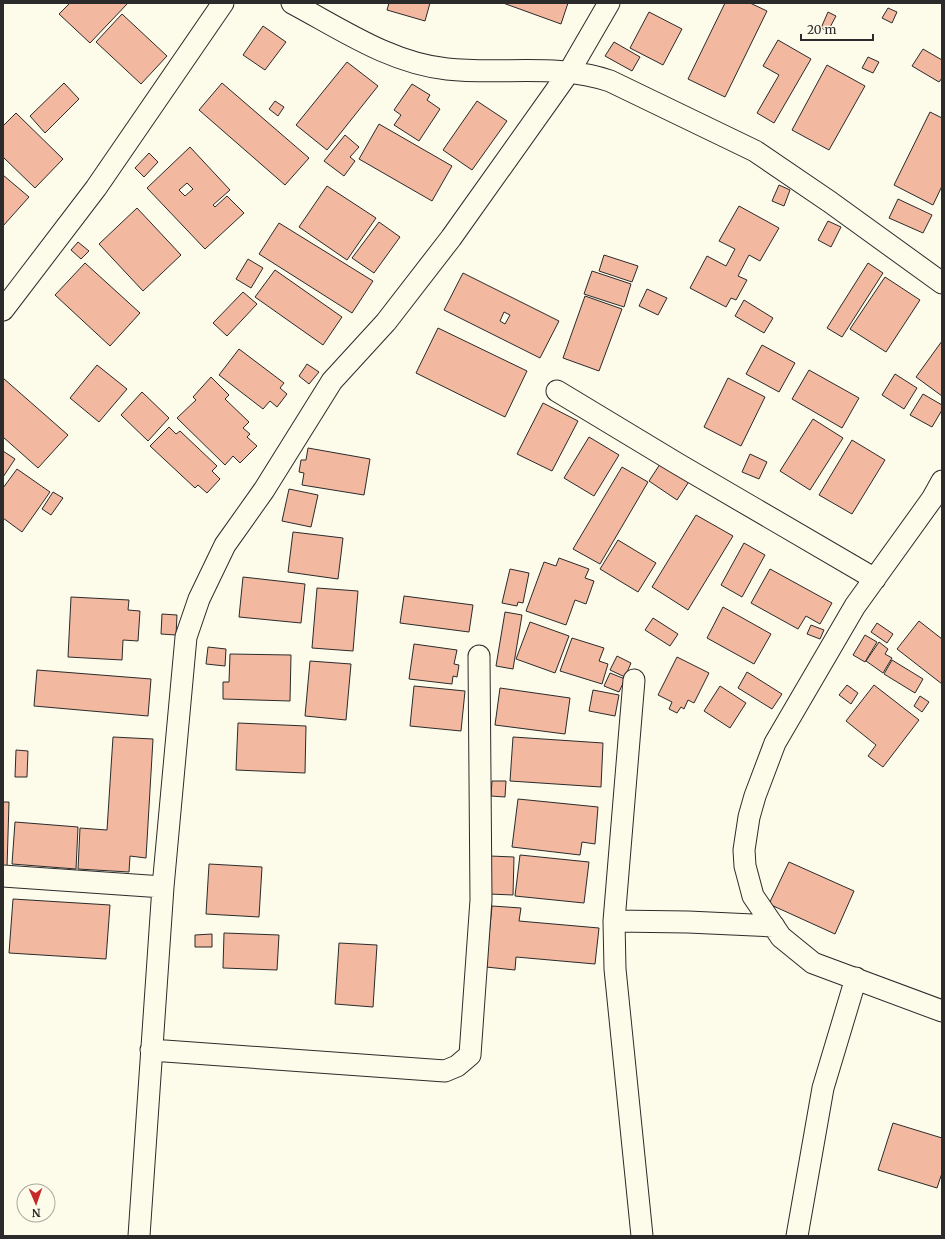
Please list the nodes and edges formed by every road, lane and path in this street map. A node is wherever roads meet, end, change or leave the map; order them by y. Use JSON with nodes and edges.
{"nodes":[{"id":1,"x":223,"y":3,"type":"edge"},
{"id":2,"x":292,"y":3,"type":"edge"},
{"id":3,"x":609,"y":3,"type":"edge"},
{"id":4,"x":569,"y":72,"type":"junction"},
{"id":5,"x":942,"y":282,"type":"edge"},
{"id":6,"x":3,"y":310,"type":"edge"},
{"id":7,"x":557,"y":391,"type":"dead end"},
{"id":8,"x":942,"y":481,"type":"edge"},
{"id":9,"x":875,"y":579,"type":"junction"},
{"id":10,"x":479,"y":656,"type":"dead end"},
{"id":11,"x":634,"y":680,"type":"dead end"},
{"id":12,"x":3,"y":876,"type":"edge"},
{"id":13,"x":163,"y":887,"type":"junction"},
{"id":14,"x":614,"y":922,"type":"junction"},
{"id":15,"x":774,"y":926,"type":"junction"},
{"id":16,"x":856,"y":978,"type":"junction"},
{"id":17,"x":942,"y":1011,"type":"edge"},
{"id":18,"x":151,"y":1050,"type":"junction"},
{"id":19,"x":139,"y":1236,"type":"edge"},
{"id":20,"x":642,"y":1236,"type":"edge"},
{"id":21,"x":797,"y":1236,"type":"edge"}],
"edges":[{"from":1,"to":6,"type":"street"},
{"from":2,"to":4,"type":"street"},
{"from":3,"to":4,"type":"street"},
{"from":4,"to":5,"type":"street"},
{"from":4,"to":13,"type":"street"},
{"from":7,"to":9,"type":"street"},
{"from":8,"to":9,"type":"street"},
{"from":9,"to":15,"type":"street"},
{"from":10,"to":18,"type":"street"},
{"from":11,"to":14,"type":"street"},
{"from":12,"to":13,"type":"street"},
{"from":13,"to":18,"type":"street"},
{"from":14,"to":15,"type":"street"},
{"from":14,"to":20,"type":"street"},
{"from":15,"to":16,"type":"street"},
{"from":16,"to":17,"type":"street"},
{"from":16,"to":21,"type":"street"},
{"from":18,"to":19,"type":"street"}]}
